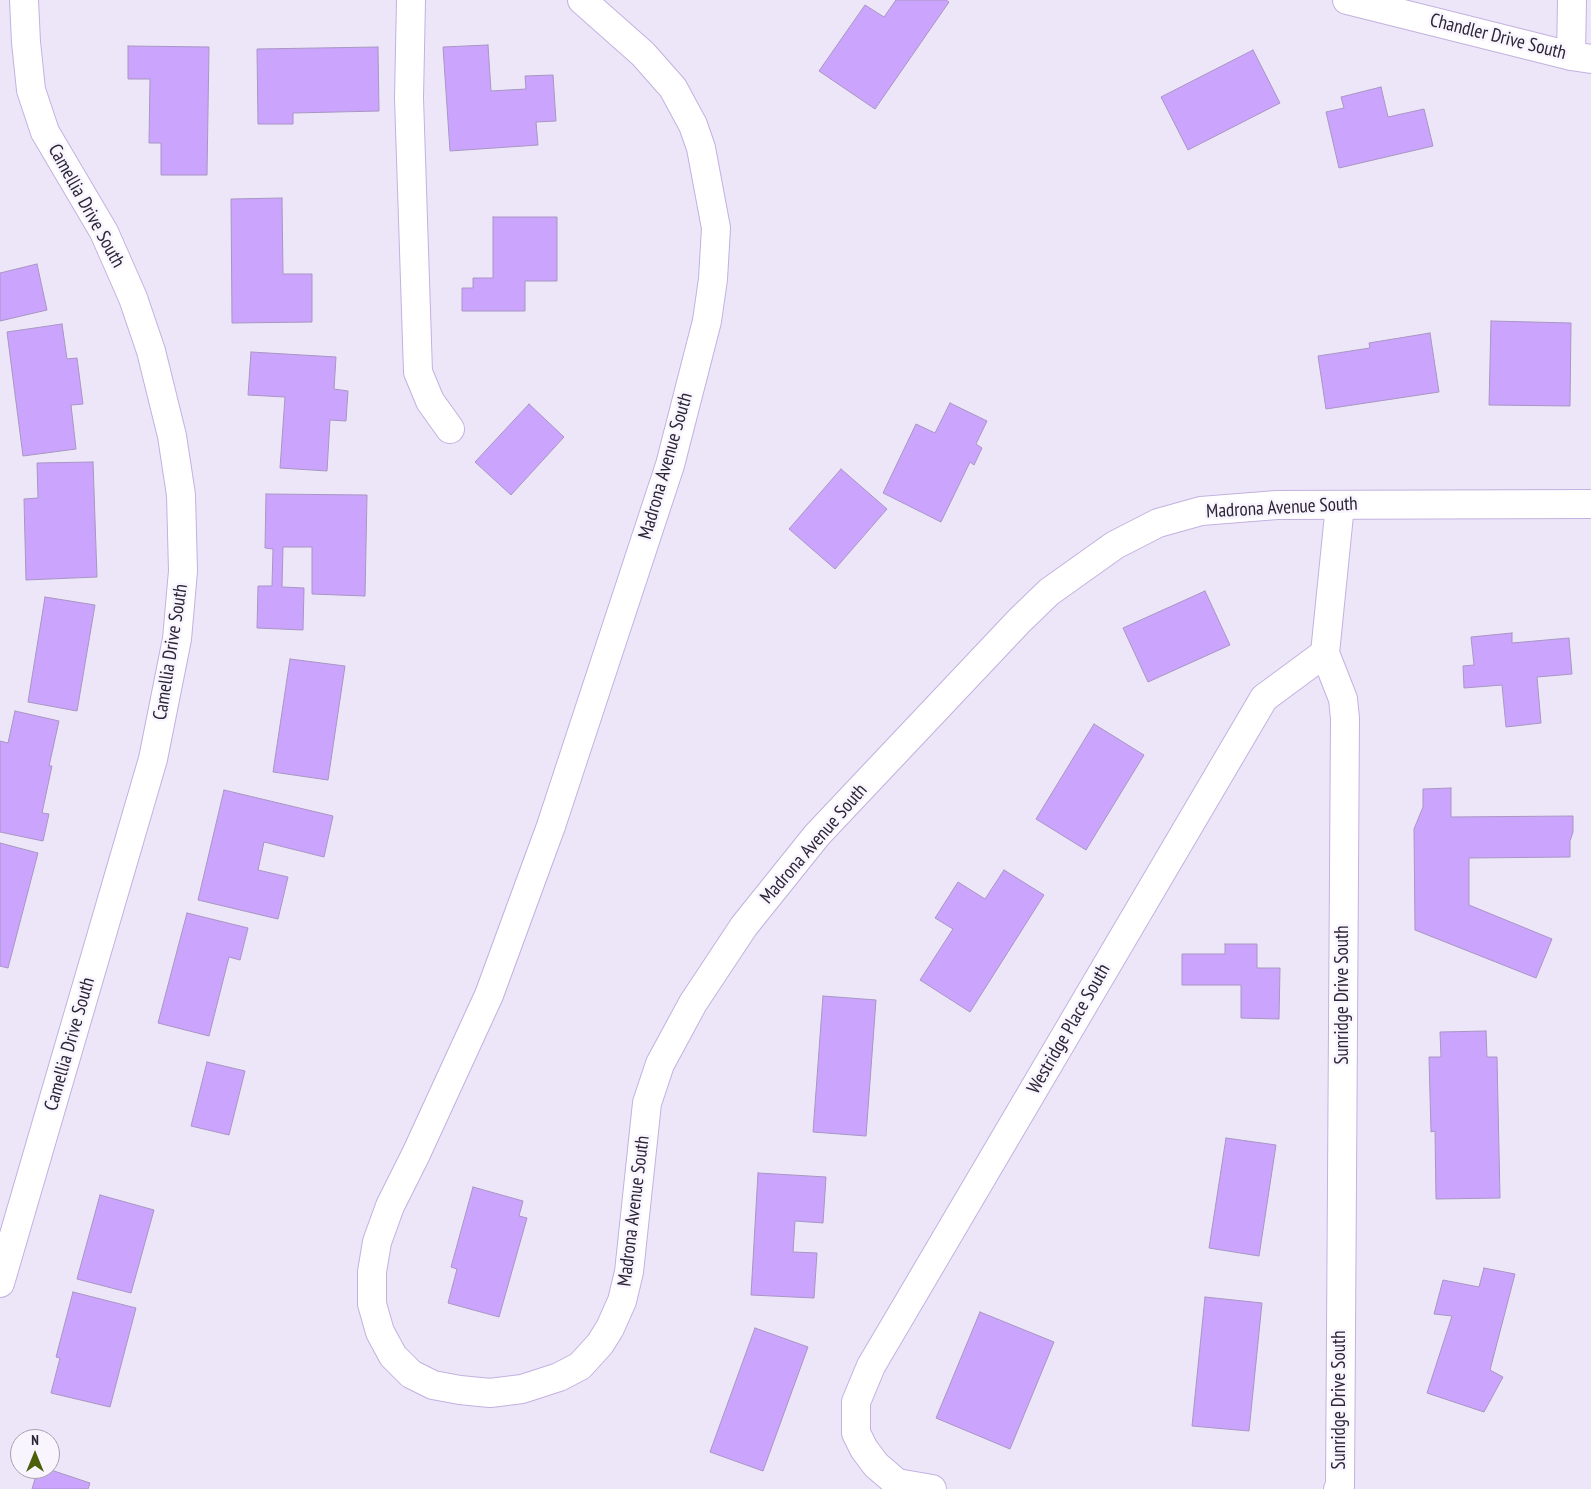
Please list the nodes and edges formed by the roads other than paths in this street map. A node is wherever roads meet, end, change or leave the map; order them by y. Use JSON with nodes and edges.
{"nodes":[{"id":1,"x":24,"y":0,"type":"edge"},
{"id":2,"x":412,"y":0,"type":"edge"},
{"id":3,"x":582,"y":0,"type":"edge"},
{"id":4,"x":1347,"y":0,"type":"edge"},
{"id":5,"x":1572,"y":0,"type":"edge"},
{"id":6,"x":1581,"y":57,"type":"edge"},
{"id":7,"x":450,"y":429,"type":"dead end"},
{"id":8,"x":1340,"y":504,"type":"junction"},
{"id":9,"x":1591,"y":504,"type":"edge"},
{"id":10,"x":1325,"y":653,"type":"junction"},
{"id":11,"x":0,"y":1283,"type":"edge"},
{"id":12,"x":890,"y":1486,"type":"edge"},
{"id":13,"x":932,"y":1489,"type":"edge"},
{"id":14,"x":1338,"y":1489,"type":"edge"}],
"edges":[{"from":1,"to":11,"type":"street","name":"Camellia Drive South"},
{"from":2,"to":7,"type":"street"},
{"from":3,"to":8,"type":"street","name":"Madrona Avenue South"},
{"from":4,"to":6,"type":"street","name":"Chandler Drive South"},
{"from":5,"to":6,"type":"street"},
{"from":8,"to":9,"type":"street","name":"Madrona Avenue South"},
{"from":8,"to":10,"type":"street","name":"Sunridge Drive South"},
{"from":10,"to":12,"type":"street","name":"Westridge Place South"},
{"from":10,"to":14,"type":"street","name":"Sunridge Drive South"},
{"from":12,"to":13,"type":"street"}]}
